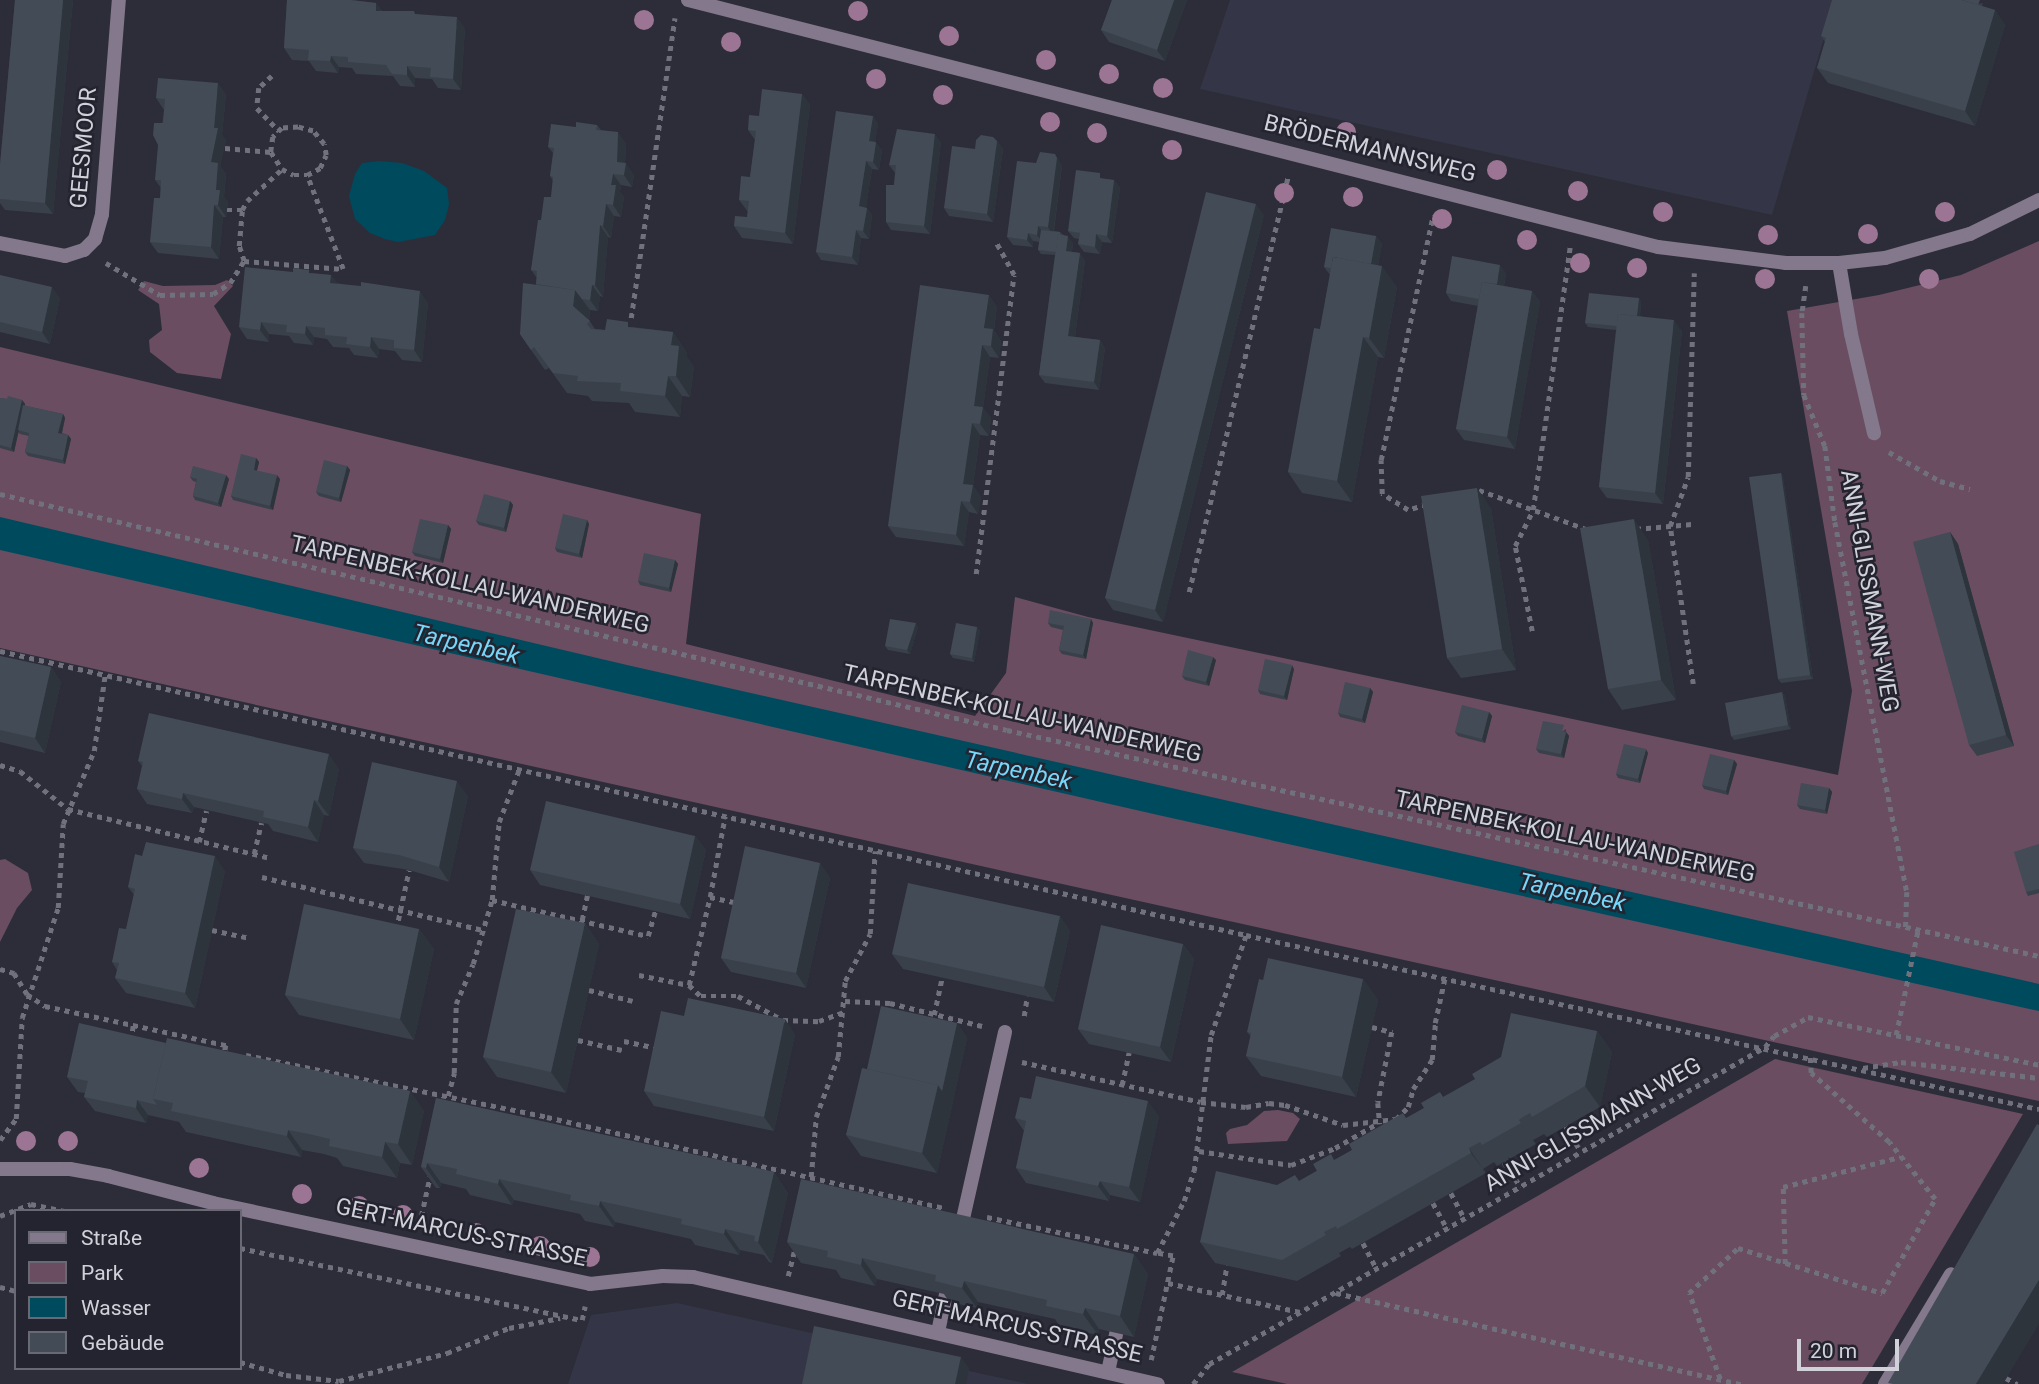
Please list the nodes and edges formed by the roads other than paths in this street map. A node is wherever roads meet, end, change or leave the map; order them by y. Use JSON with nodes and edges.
{"nodes":[{"id":1,"x":119,"y":0,"type":"edge"},
{"id":2,"x":688,"y":0,"type":"edge"},
{"id":3,"x":2039,"y":200,"type":"edge"},
{"id":4,"x":0,"y":243,"type":"edge"},
{"id":5,"x":1839,"y":263,"type":"junction"},
{"id":6,"x":1874,"y":433,"type":"road end"},
{"id":7,"x":1004,"y":1032,"type":"road end"},
{"id":8,"x":0,"y":1169,"type":"edge"},
{"id":9,"x":960,"y":1232,"type":"edge"},
{"id":10,"x":1961,"y":1258,"type":"edge"},
{"id":11,"x":946,"y":1294,"type":"edge"},
{"id":12,"x":938,"y":1332,"type":"junction"},
{"id":13,"x":1116,"y":1333,"type":"edge"},
{"id":14,"x":1108,"y":1372,"type":"junction"},
{"id":15,"x":1153,"y":1383,"type":"edge"},
{"id":16,"x":1885,"y":1384,"type":"edge"}],
"edges":[{"from":1,"to":4,"type":"street","name":"GEESMOOR"},
{"from":2,"to":5,"type":"street","name":"BRÖDERMANNSWEG"},
{"from":3,"to":5,"type":"street","name":"BRÖDERMANNSWEG"},
{"from":5,"to":6,"type":"street"},
{"from":7,"to":9,"type":"street"},
{"from":8,"to":12,"type":"street","name":"GERT-MARCUS-STRASSE"},
{"from":10,"to":16,"type":"street"},
{"from":11,"to":12,"type":"street"},
{"from":12,"to":14,"type":"street","name":"GERT-MARCUS-STRASSE"},
{"from":13,"to":14,"type":"street"},
{"from":14,"to":15,"type":"street","name":"GERT-MARCUS-STRASSE"}]}
